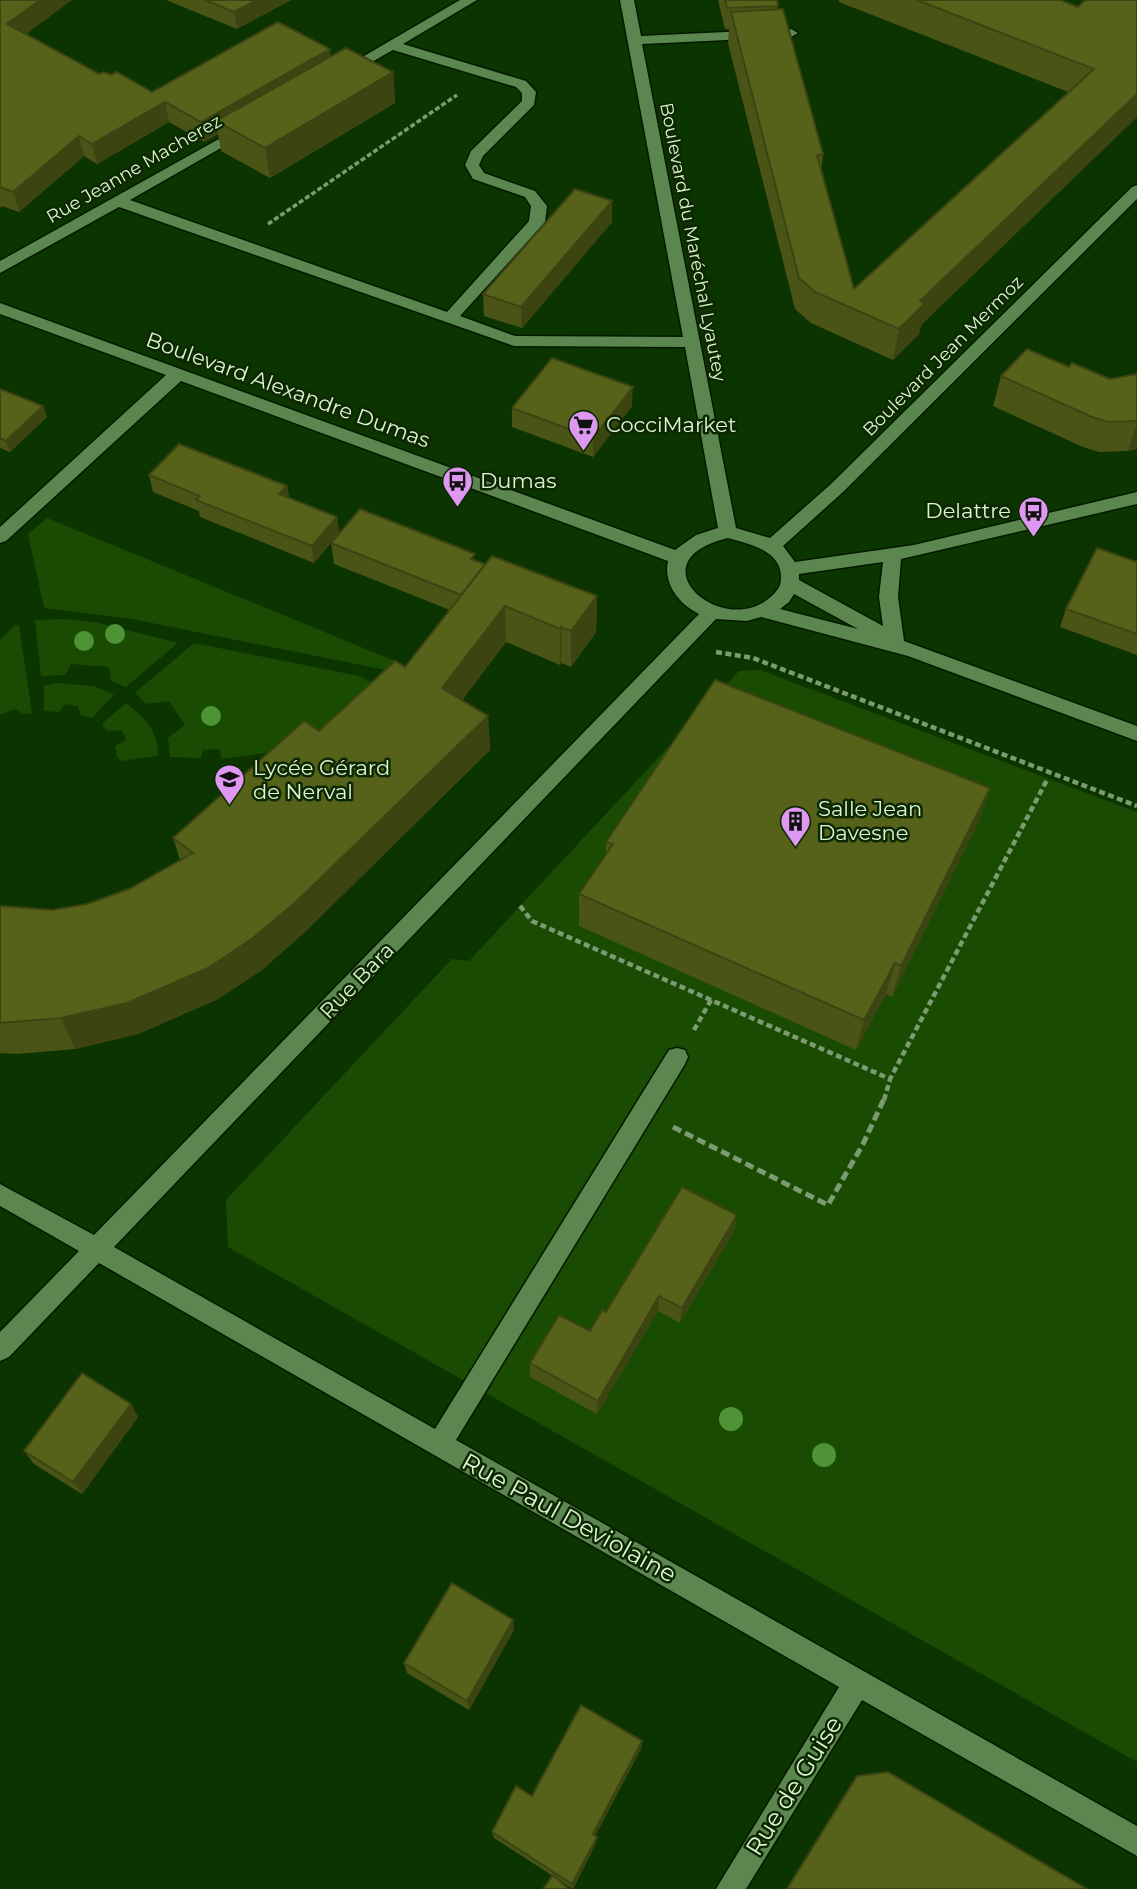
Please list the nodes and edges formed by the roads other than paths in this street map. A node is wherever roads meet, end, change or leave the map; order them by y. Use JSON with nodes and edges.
{"nodes":[{"id":1,"x":470,"y":0,"type":"edge"},
{"id":2,"x":627,"y":0,"type":"edge"},
{"id":3,"x":792,"y":33,"type":"edge"},
{"id":4,"x":635,"y":40,"type":"junction"},
{"id":5,"x":392,"y":45,"type":"junction"},
{"id":6,"x":332,"y":79,"type":"edge"},
{"id":7,"x":260,"y":120,"type":"edge"},
{"id":8,"x":1137,"y":190,"type":"edge"},
{"id":9,"x":117,"y":201,"type":"junction"},
{"id":10,"x":0,"y":268,"type":"edge"},
{"id":11,"x":0,"y":308,"type":"edge"},
{"id":12,"x":450,"y":318,"type":"junction"},
{"id":13,"x":692,"y":342,"type":"junction"},
{"id":14,"x":178,"y":374,"type":"junction"},
{"id":15,"x":1137,"y":498,"type":"edge"},
{"id":16,"x":728,"y":532,"type":"junction"},
{"id":17,"x":0,"y":537,"type":"edge"},
{"id":18,"x":773,"y":545,"type":"junction"},
{"id":19,"x":893,"y":554,"type":"junction"},
{"id":20,"x":678,"y":558,"type":"junction"},
{"id":21,"x":791,"y":577,"type":"junction"},
{"id":22,"x":762,"y":611,"type":"junction"},
{"id":23,"x":712,"y":612,"type":"junction"},
{"id":24,"x":903,"y":645,"type":"junction"},
{"id":25,"x":1137,"y":734,"type":"edge"},
{"id":26,"x":682,"y":1049,"type":"road end"},
{"id":27,"x":0,"y":1194,"type":"edge"},
{"id":28,"x":96,"y":1251,"type":"junction"},
{"id":29,"x":0,"y":1349,"type":"edge"},
{"id":30,"x":439,"y":1445,"type":"junction"},
{"id":31,"x":858,"y":1682,"type":"junction"},
{"id":32,"x":1137,"y":1842,"type":"edge"},
{"id":33,"x":730,"y":1889,"type":"edge"}],
"edges":[{"from":1,"to":5,"type":"street"},
{"from":2,"to":4,"type":"street","name":"Boulevard du Maréchal Lyautey"},
{"from":3,"to":4,"type":"street"},
{"from":4,"to":13,"type":"street","name":"Boulevard du Maréchal Lyautey"},
{"from":5,"to":6,"type":"street"},
{"from":5,"to":12,"type":"street"},
{"from":7,"to":9,"type":"street","name":"Rue Jeanne Macherez"},
{"from":8,"to":18,"type":"street","name":"Boulevard Jean Mermoz"},
{"from":9,"to":10,"type":"street","name":"Rue Jeanne Macherez"},
{"from":9,"to":12,"type":"street"},
{"from":11,"to":14,"type":"street","name":"Boulevard Alexandre Dumas"},
{"from":12,"to":13,"type":"street"},
{"from":13,"to":16,"type":"street","name":"Boulevard du Maréchal Lyautey"},
{"from":14,"to":17,"type":"street"},
{"from":14,"to":20,"type":"street","name":"Boulevard Alexandre Dumas"},
{"from":15,"to":19,"type":"street"},
{"from":16,"to":18,"type":"street"},
{"from":16,"to":20,"type":"street"},
{"from":18,"to":21,"type":"street"},
{"from":19,"to":21,"type":"street"},
{"from":19,"to":24,"type":"street"},
{"from":20,"to":23,"type":"street"},
{"from":21,"to":22,"type":"street"},
{"from":21,"to":24,"type":"street"},
{"from":22,"to":23,"type":"street"},
{"from":22,"to":24,"type":"street"},
{"from":23,"to":28,"type":"street","name":"Rue Bara"},
{"from":24,"to":25,"type":"street"},
{"from":26,"to":30,"type":"street"},
{"from":27,"to":28,"type":"street","name":"Rue Paul Deviolaine"},
{"from":28,"to":29,"type":"street","name":"Rue Bara"},
{"from":28,"to":30,"type":"street","name":"Rue Paul Deviolaine"},
{"from":30,"to":31,"type":"street","name":"Rue Paul Deviolaine"},
{"from":31,"to":32,"type":"street","name":"Rue Paul Deviolaine"},
{"from":31,"to":33,"type":"street","name":"Rue de Guise"}]}
